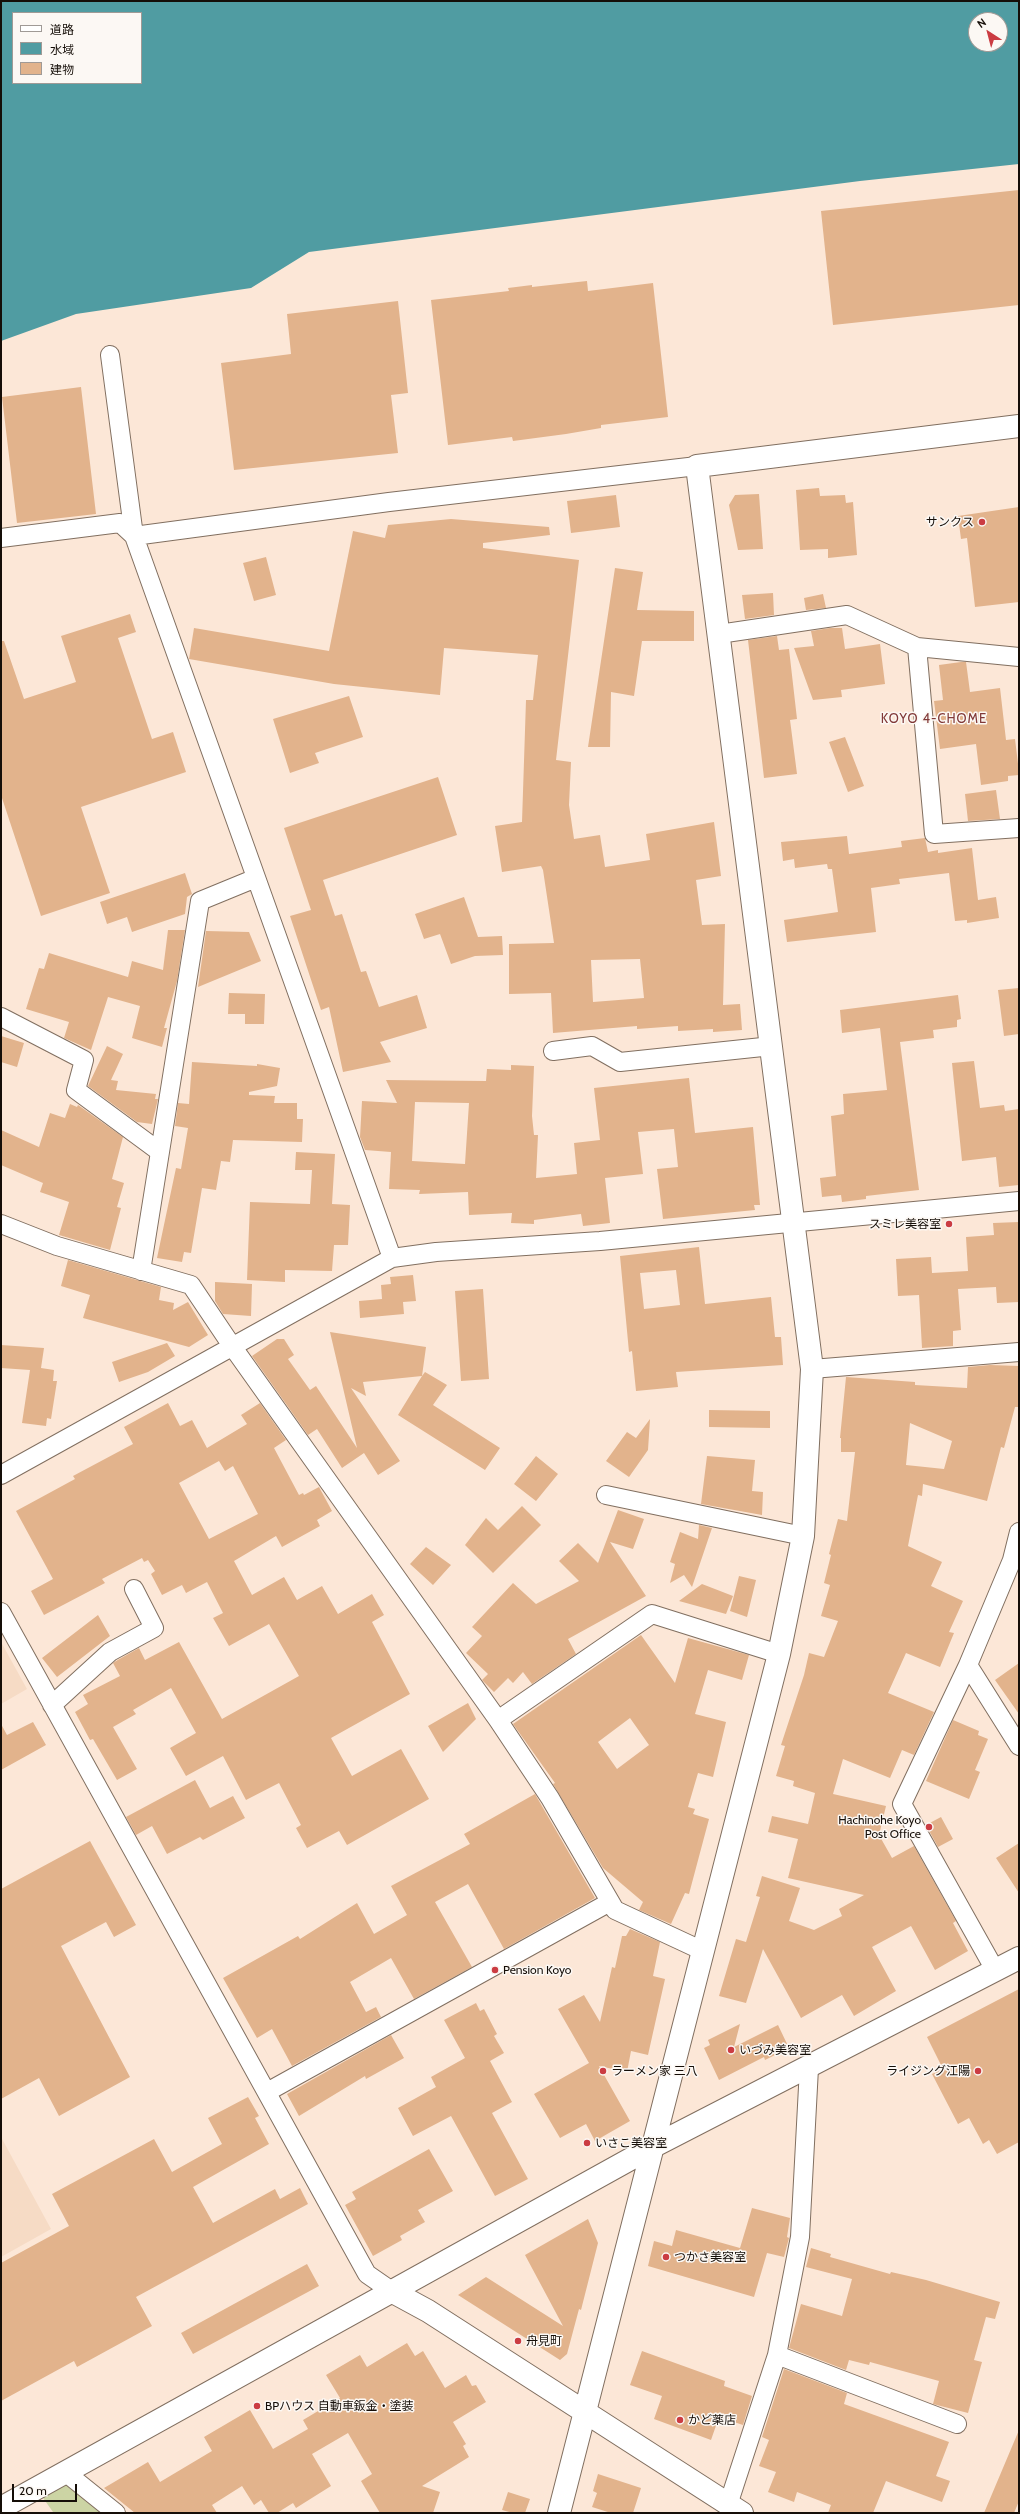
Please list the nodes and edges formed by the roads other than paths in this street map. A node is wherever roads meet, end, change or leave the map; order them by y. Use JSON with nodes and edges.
{"nodes":[{"id":1,"x":110,"y":355,"type":"dead end"},
{"id":2,"x":1019,"y":426,"type":"edge"},
{"id":3,"x":698,"y":466,"type":"junction"},
{"id":4,"x":134,"y":536,"type":"junction"},
{"id":5,"x":1,"y":538,"type":"edge"},
{"id":6,"x":719,"y":634,"type":"junction"},
{"id":7,"x":917,"y":647,"type":"junction"},
{"id":8,"x":1019,"y":657,"type":"edge"},
{"id":9,"x":1019,"y":828,"type":"edge"},
{"id":10,"x":256,"y":878,"type":"junction"},
{"id":11,"x":1,"y":1016,"type":"edge"},
{"id":12,"x":772,"y":1046,"type":"junction"},
{"id":13,"x":553,"y":1050,"type":"dead end"},
{"id":14,"x":160,"y":1152,"type":"junction"},
{"id":15,"x":1019,"y":1201,"type":"edge"},
{"id":16,"x":795,"y":1223,"type":"junction"},
{"id":17,"x":1,"y":1224,"type":"edge"},
{"id":18,"x":392,"y":1258,"type":"junction"},
{"id":19,"x":141,"y":1271,"type":"junction"},
{"id":20,"x":232,"y":1346,"type":"junction"},
{"id":21,"x":1019,"y":1352,"type":"edge"},
{"id":22,"x":812,"y":1369,"type":"junction"},
{"id":23,"x":1,"y":1475,"type":"edge"},
{"id":24,"x":606,"y":1495,"type":"dead end"},
{"id":25,"x":1019,"y":1532,"type":"edge"},
{"id":26,"x":803,"y":1536,"type":"junction"},
{"id":27,"x":134,"y":1589,"type":"dead end"},
{"id":28,"x":1,"y":1612,"type":"edge"},
{"id":29,"x":780,"y":1654,"type":"junction"},
{"id":30,"x":968,"y":1665,"type":"junction"},
{"id":31,"x":52,"y":1705,"type":"junction"},
{"id":32,"x":498,"y":1720,"type":"junction"},
{"id":33,"x":1019,"y":1746,"type":"edge"},
{"id":34,"x":610,"y":1902,"type":"junction"},
{"id":35,"x":703,"y":1951,"type":"junction"},
{"id":36,"x":1019,"y":1958,"type":"edge"},
{"id":37,"x":995,"y":1970,"type":"junction"},
{"id":38,"x":809,"y":2068,"type":"junction"},
{"id":39,"x":266,"y":2092,"type":"junction"},
{"id":40,"x":654,"y":2146,"type":"junction"},
{"id":41,"x":393,"y":2292,"type":"junction"},
{"id":42,"x":777,"y":2355,"type":"junction"},
{"id":43,"x":585,"y":2414,"type":"junction"},
{"id":44,"x":957,"y":2424,"type":"dead end"},
{"id":45,"x":65,"y":2472,"type":"junction"},
{"id":46,"x":1,"y":2508,"type":"edge"},
{"id":47,"x":735,"y":2509,"type":"edge"},
{"id":48,"x":116,"y":2513,"type":"edge"},
{"id":49,"x":559,"y":2513,"type":"edge"}],
"edges":[{"from":1,"to":4,"type":"street"},
{"from":2,"to":3,"type":"street"},
{"from":3,"to":4,"type":"street"},
{"from":3,"to":6,"type":"street"},
{"from":4,"to":5,"type":"street"},
{"from":4,"to":10,"type":"street"},
{"from":6,"to":7,"type":"street"},
{"from":6,"to":12,"type":"street"},
{"from":7,"to":8,"type":"street"},
{"from":7,"to":9,"type":"street"},
{"from":10,"to":14,"type":"street"},
{"from":10,"to":18,"type":"street"},
{"from":11,"to":14,"type":"street"},
{"from":12,"to":13,"type":"street"},
{"from":12,"to":16,"type":"street"},
{"from":14,"to":19,"type":"street"},
{"from":15,"to":16,"type":"street"},
{"from":16,"to":18,"type":"street"},
{"from":16,"to":22,"type":"street"},
{"from":17,"to":19,"type":"street"},
{"from":18,"to":20,"type":"street"},
{"from":19,"to":20,"type":"street"},
{"from":20,"to":23,"type":"street"},
{"from":20,"to":32,"type":"street"},
{"from":21,"to":22,"type":"street"},
{"from":22,"to":26,"type":"street"},
{"from":24,"to":26,"type":"street"},
{"from":25,"to":30,"type":"street"},
{"from":26,"to":29,"type":"street"},
{"from":27,"to":31,"type":"street"},
{"from":28,"to":31,"type":"street"},
{"from":29,"to":32,"type":"street"},
{"from":29,"to":35,"type":"street"},
{"from":30,"to":33,"type":"street"},
{"from":30,"to":37,"type":"street"},
{"from":31,"to":39,"type":"street"},
{"from":32,"to":34,"type":"street"},
{"from":34,"to":35,"type":"street"},
{"from":34,"to":39,"type":"street"},
{"from":35,"to":40,"type":"street"},
{"from":36,"to":37,"type":"street"},
{"from":37,"to":38,"type":"street"},
{"from":38,"to":40,"type":"street"},
{"from":38,"to":42,"type":"street"},
{"from":39,"to":41,"type":"street"},
{"from":40,"to":41,"type":"street"},
{"from":40,"to":43,"type":"street"},
{"from":41,"to":43,"type":"street"},
{"from":41,"to":45,"type":"street"},
{"from":42,"to":44,"type":"street"},
{"from":42,"to":47,"type":"street"},
{"from":43,"to":47,"type":"street"},
{"from":43,"to":49,"type":"street"},
{"from":45,"to":46,"type":"street"},
{"from":45,"to":48,"type":"street"}]}
